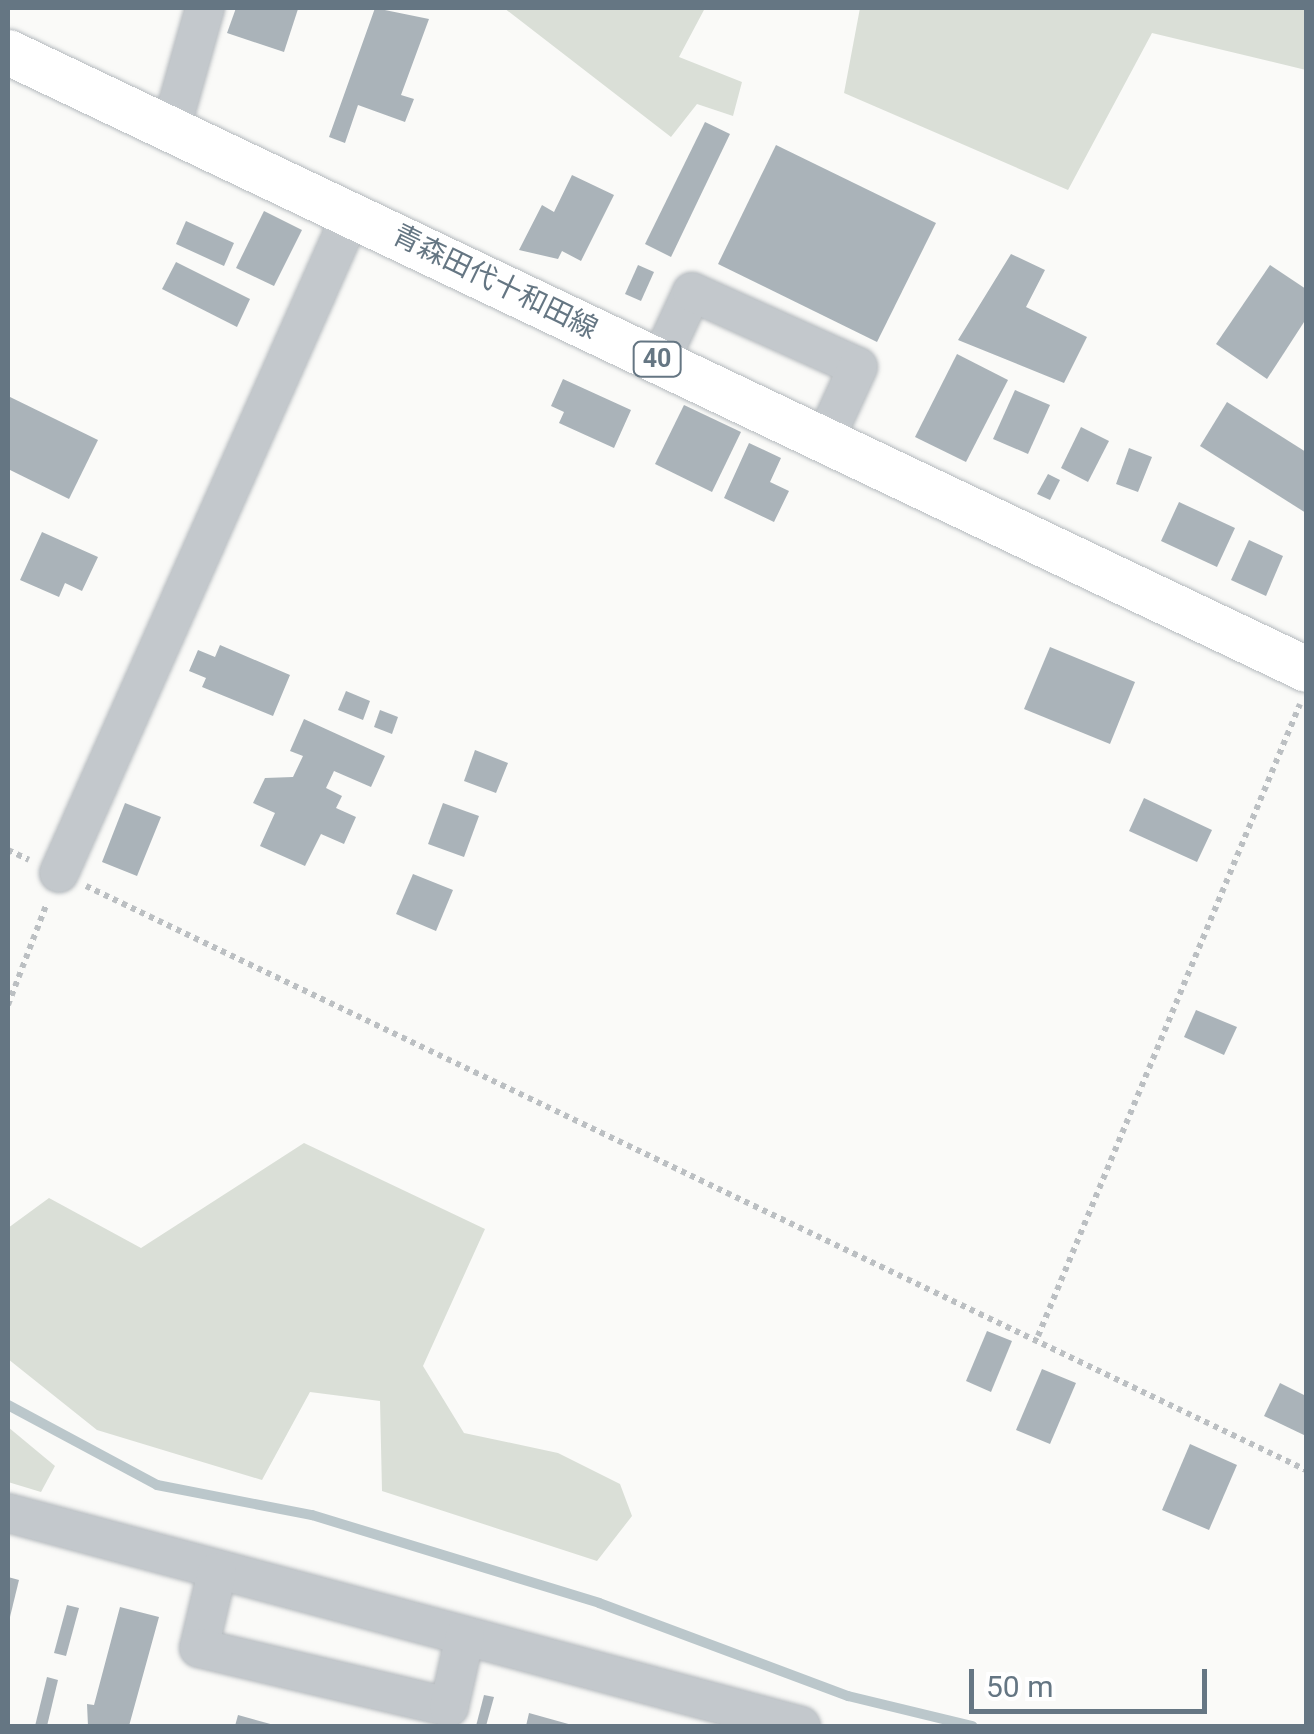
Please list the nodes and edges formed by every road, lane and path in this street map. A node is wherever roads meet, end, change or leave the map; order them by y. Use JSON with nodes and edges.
{"nodes":[{"id":1,"x":205,"y":8,"type":"edge"},
{"id":2,"x":8,"y":52,"type":"edge"},
{"id":3,"x":171,"y":128,"type":"junction"},
{"id":4,"x":352,"y":214,"type":"junction"},
{"id":5,"x":660,"y":361,"type":"junction"},
{"id":6,"x":825,"y":439,"type":"junction"},
{"id":7,"x":1306,"y":669,"type":"edge"},
{"id":8,"x":1306,"y":689,"type":"edge"},
{"id":9,"x":8,"y":850,"type":"edge"},
{"id":10,"x":59,"y":873,"type":"junction"},
{"id":11,"x":8,"y":1005,"type":"edge"},
{"id":12,"x":1038,"y":1336,"type":"junction"},
{"id":13,"x":1306,"y":1470,"type":"edge"},
{"id":14,"x":8,"y":1513,"type":"edge"},
{"id":15,"x":217,"y":1572,"type":"junction"},
{"id":16,"x":466,"y":1636,"type":"junction"},
{"id":17,"x":802,"y":1726,"type":"edge"}],
"edges":[{"from":1,"to":3,"type":"street"},
{"from":2,"to":3,"type":"main road","name":"青森田代十和田線","number":"40"},
{"from":3,"to":4,"type":"main road","name":"青森田代十和田線","number":"40"},
{"from":4,"to":5,"type":"main road","name":"青森田代十和田線","number":"40"},
{"from":4,"to":10,"type":"street"},
{"from":5,"to":6,"type":"main road","name":"青森田代十和田線","number":"40"},
{"from":5,"to":6,"type":"street"},
{"from":6,"to":7,"type":"main road","name":"青森田代十和田線","number":"40"},
{"from":8,"to":12,"type":"path"},
{"from":9,"to":10,"type":"path"},
{"from":10,"to":11,"type":"path"},
{"from":10,"to":12,"type":"path"},
{"from":12,"to":13,"type":"path"},
{"from":14,"to":15,"type":"street"},
{"from":15,"to":16,"type":"street"},
{"from":15,"to":16,"type":"street"},
{"from":16,"to":17,"type":"street"}]}
